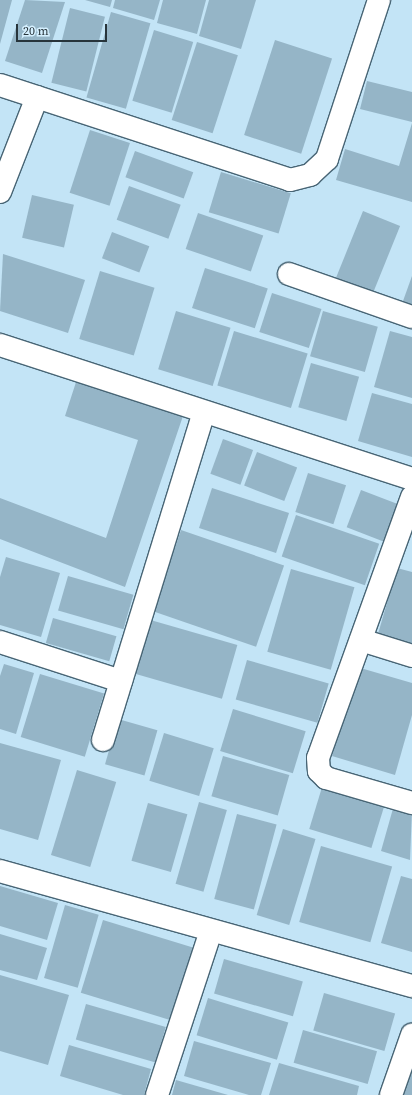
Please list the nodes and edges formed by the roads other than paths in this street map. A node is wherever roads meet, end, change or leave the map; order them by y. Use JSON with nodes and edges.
{"nodes":[{"id":1,"x":379,"y":0,"type":"edge"},
{"id":2,"x":0,"y":85,"type":"edge"},
{"id":3,"x":37,"y":97,"type":"junction"},
{"id":4,"x":0,"y":192,"type":"edge"},
{"id":5,"x":289,"y":274,"type":"dead end"},
{"id":6,"x":412,"y":317,"type":"edge"},
{"id":7,"x":0,"y":346,"type":"edge"},
{"id":8,"x":204,"y":412,"type":"junction"},
{"id":9,"x":412,"y":479,"type":"edge"},
{"id":10,"x":412,"y":497,"type":"edge"},
{"id":11,"x":361,"y":640,"type":"junction"},
{"id":12,"x":0,"y":642,"type":"edge"},
{"id":13,"x":412,"y":656,"type":"edge"},
{"id":14,"x":121,"y":681,"type":"junction"},
{"id":15,"x":103,"y":740,"type":"dead end"},
{"id":16,"x":412,"y":803,"type":"edge"},
{"id":17,"x":0,"y":871,"type":"edge"},
{"id":18,"x":211,"y":931,"type":"junction"},
{"id":19,"x":412,"y":986,"type":"edge"},
{"id":20,"x":412,"y":1034,"type":"edge"},
{"id":21,"x":157,"y":1095,"type":"edge"},
{"id":22,"x":391,"y":1095,"type":"edge"}],
"edges":[{"from":1,"to":3,"type":"street"},
{"from":2,"to":3,"type":"street"},
{"from":3,"to":4,"type":"street"},
{"from":5,"to":6,"type":"street"},
{"from":7,"to":8,"type":"street"},
{"from":8,"to":9,"type":"street"},
{"from":8,"to":14,"type":"street"},
{"from":10,"to":11,"type":"street"},
{"from":11,"to":13,"type":"street"},
{"from":11,"to":16,"type":"street"},
{"from":12,"to":14,"type":"street"},
{"from":14,"to":15,"type":"street"},
{"from":17,"to":18,"type":"street"},
{"from":18,"to":19,"type":"street"},
{"from":18,"to":21,"type":"street"},
{"from":20,"to":22,"type":"street"}]}
